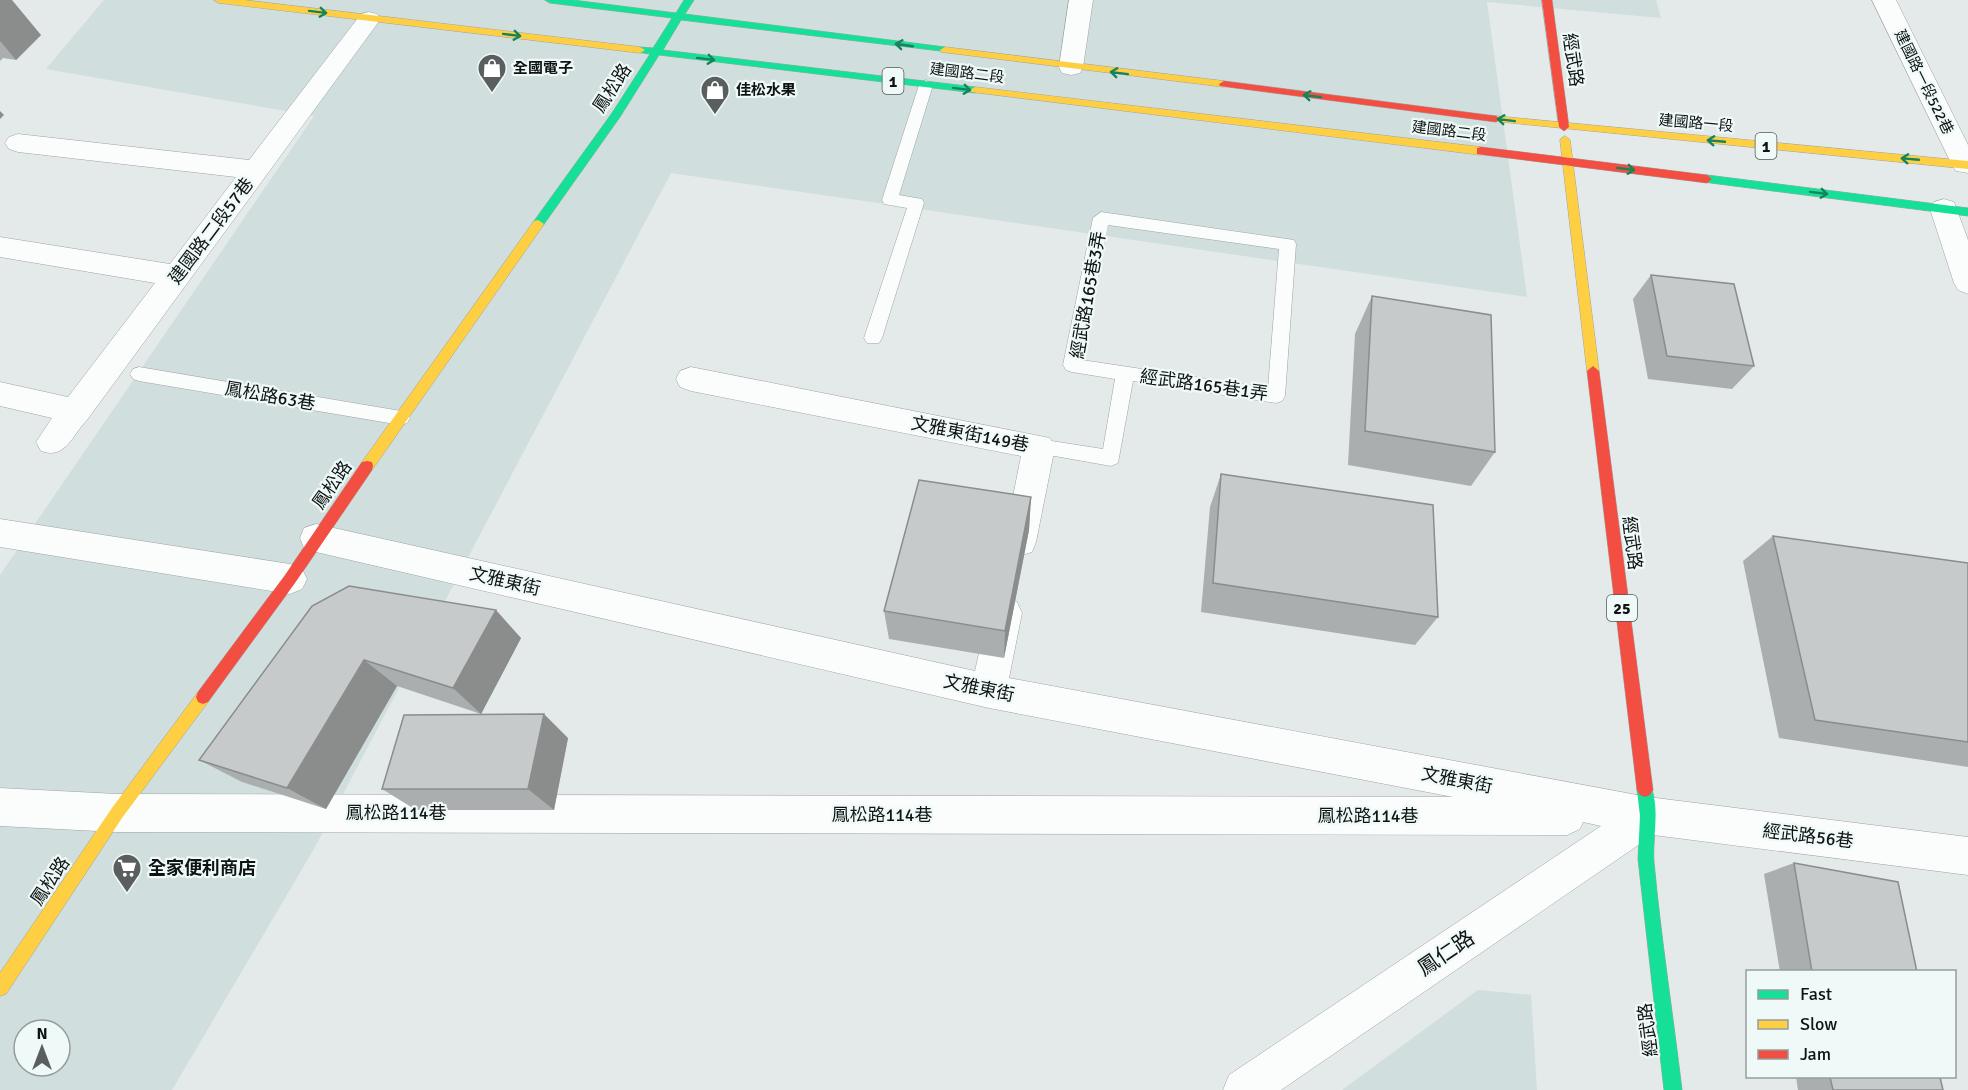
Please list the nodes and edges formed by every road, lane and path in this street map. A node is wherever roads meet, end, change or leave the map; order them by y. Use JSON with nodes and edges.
{"nodes":[{"id":1,"x":219,"y":0,"type":"edge"},
{"id":2,"x":550,"y":0,"type":"edge"},
{"id":3,"x":689,"y":0,"type":"edge"},
{"id":4,"x":1081,"y":0,"type":"edge"},
{"id":5,"x":1547,"y":0,"type":"edge"},
{"id":6,"x":1884,"y":0,"type":"edge"},
{"id":7,"x":681,"y":15,"type":"junction"},
{"id":8,"x":369,"y":19,"type":"junction"},
{"id":9,"x":657,"y":53,"type":"junction"},
{"id":10,"x":1071,"y":67,"type":"junction"},
{"id":11,"x":926,"y":85,"type":"junction"},
{"id":12,"x":1564,"y":127,"type":"junction"},
{"id":13,"x":18,"y":143,"type":"dead end"},
{"id":14,"x":1568,"y":161,"type":"junction"},
{"id":15,"x":1966,"y":165,"type":"edge"},
{"id":16,"x":256,"y":170,"type":"junction"},
{"id":17,"x":1956,"y":211,"type":"edge"},
{"id":18,"x":1288,"y":244,"type":"joint"},
{"id":19,"x":0,"y":247,"type":"edge"},
{"id":20,"x":177,"y":276,"type":"junction"},
{"id":21,"x":1968,"y":283,"type":"edge"},
{"id":22,"x":873,"y":338,"type":"dead end"},
{"id":23,"x":139,"y":374,"type":"dead end"},
{"id":24,"x":1125,"y":374,"type":"junction"},
{"id":25,"x":691,"y":379,"type":"dead end"},
{"id":26,"x":0,"y":394,"type":"edge"},
{"id":27,"x":76,"y":411,"type":"junction"},
{"id":28,"x":401,"y":418,"type":"junction"},
{"id":29,"x":52,"y":442,"type":"dead end"},
{"id":30,"x":1039,"y":447,"type":"junction"},
{"id":31,"x":0,"y":533,"type":"edge"},
{"id":32,"x":316,"y":538,"type":"junction"},
{"id":33,"x":290,"y":579,"type":"junction"},
{"id":34,"x":989,"y":691,"type":"junction"},
{"id":35,"x":0,"y":807,"type":"edge"},
{"id":36,"x":117,"y":813,"type":"junction"},
{"id":37,"x":1648,"y":816,"type":"junction"},
{"id":38,"x":1968,"y":856,"type":"edge"},
{"id":39,"x":0,"y":988,"type":"edge"},
{"id":40,"x":1244,"y":1090,"type":"edge"},
{"id":41,"x":1673,"y":1090,"type":"edge"}],
"edges":[{"from":1,"to":8,"type":"main road","name":"建國路二段","number":"1","one_way":true},
{"from":2,"to":7,"type":"main road","name":"建國路二段","number":"1"},
{"from":3,"to":7,"type":"main road","name":"鳳松路"},
{"from":4,"to":10,"type":"street"},
{"from":5,"to":12,"type":"main road","name":"經武路"},
{"from":6,"to":15,"type":"street","name":"建國路一段522巷"},
{"from":7,"to":9,"type":"main road","name":"鳳松路"},
{"from":10,"to":7,"type":"main road","name":"建國路二段","number":"1","one_way":true},
{"from":8,"to":9,"type":"main road","name":"建國路二段","number":"1","one_way":true},
{"from":8,"to":16,"type":"street","name":"建國路二段57巷"},
{"from":9,"to":11,"type":"main road","name":"建國路二段","number":"1","one_way":true},
{"from":9,"to":28,"type":"main road","name":"鳳松路"},
{"from":12,"to":10,"type":"main road","name":"建國路二段","number":"1","one_way":true},
{"from":11,"to":14,"type":"main road","name":"建國路二段","number":"1","one_way":true},
{"from":11,"to":22,"type":"lane"},
{"from":12,"to":14,"type":"main road","name":"經武路","number":"25"},
{"from":15,"to":12,"type":"main road","name":"建國路一段","number":"1","one_way":true},
{"from":13,"to":16,"type":"street"},
{"from":14,"to":17,"type":"main road","number":"1","one_way":true},
{"from":14,"to":37,"type":"main road","name":"經武路","number":"25"},
{"from":16,"to":20,"type":"street","name":"建國路二段57巷"},
{"from":17,"to":21,"type":"street"},
{"from":18,"to":24,"type":"lane","name":"經武路165巷1弄"},
{"from":18,"to":24,"type":"lane","name":"經武路165巷3弄"},
{"from":19,"to":20,"type":"street"},
{"from":20,"to":27,"type":"street","name":"建國路二段57巷"},
{"from":23,"to":28,"type":"lane","name":"鳳松路63巷"},
{"from":24,"to":30,"type":"lane"},
{"from":25,"to":30,"type":"street","name":"文雅東街149巷"},
{"from":26,"to":27,"type":"street"},
{"from":27,"to":29,"type":"street","name":"建國路二段57巷"},
{"from":28,"to":32,"type":"main road","name":"鳳松路"},
{"from":30,"to":34,"type":"street","name":"文雅東街149巷"},
{"from":31,"to":33,"type":"street"},
{"from":32,"to":33,"type":"main road","name":"鳳松路"},
{"from":32,"to":34,"type":"street","name":"文雅東街"},
{"from":33,"to":36,"type":"main road","name":"鳳松路"},
{"from":34,"to":37,"type":"street","name":"文雅東街"},
{"from":35,"to":36,"type":"street","name":"鳳松路114巷"},
{"from":36,"to":37,"type":"street","name":"鳳松路114巷"},
{"from":36,"to":39,"type":"main road","name":"鳳松路"},
{"from":37,"to":38,"type":"street","name":"經武路56巷"},
{"from":37,"to":40,"type":"street","name":"鳳仁路"},
{"from":37,"to":41,"type":"main road","name":"經武路","number":"25"}]}
